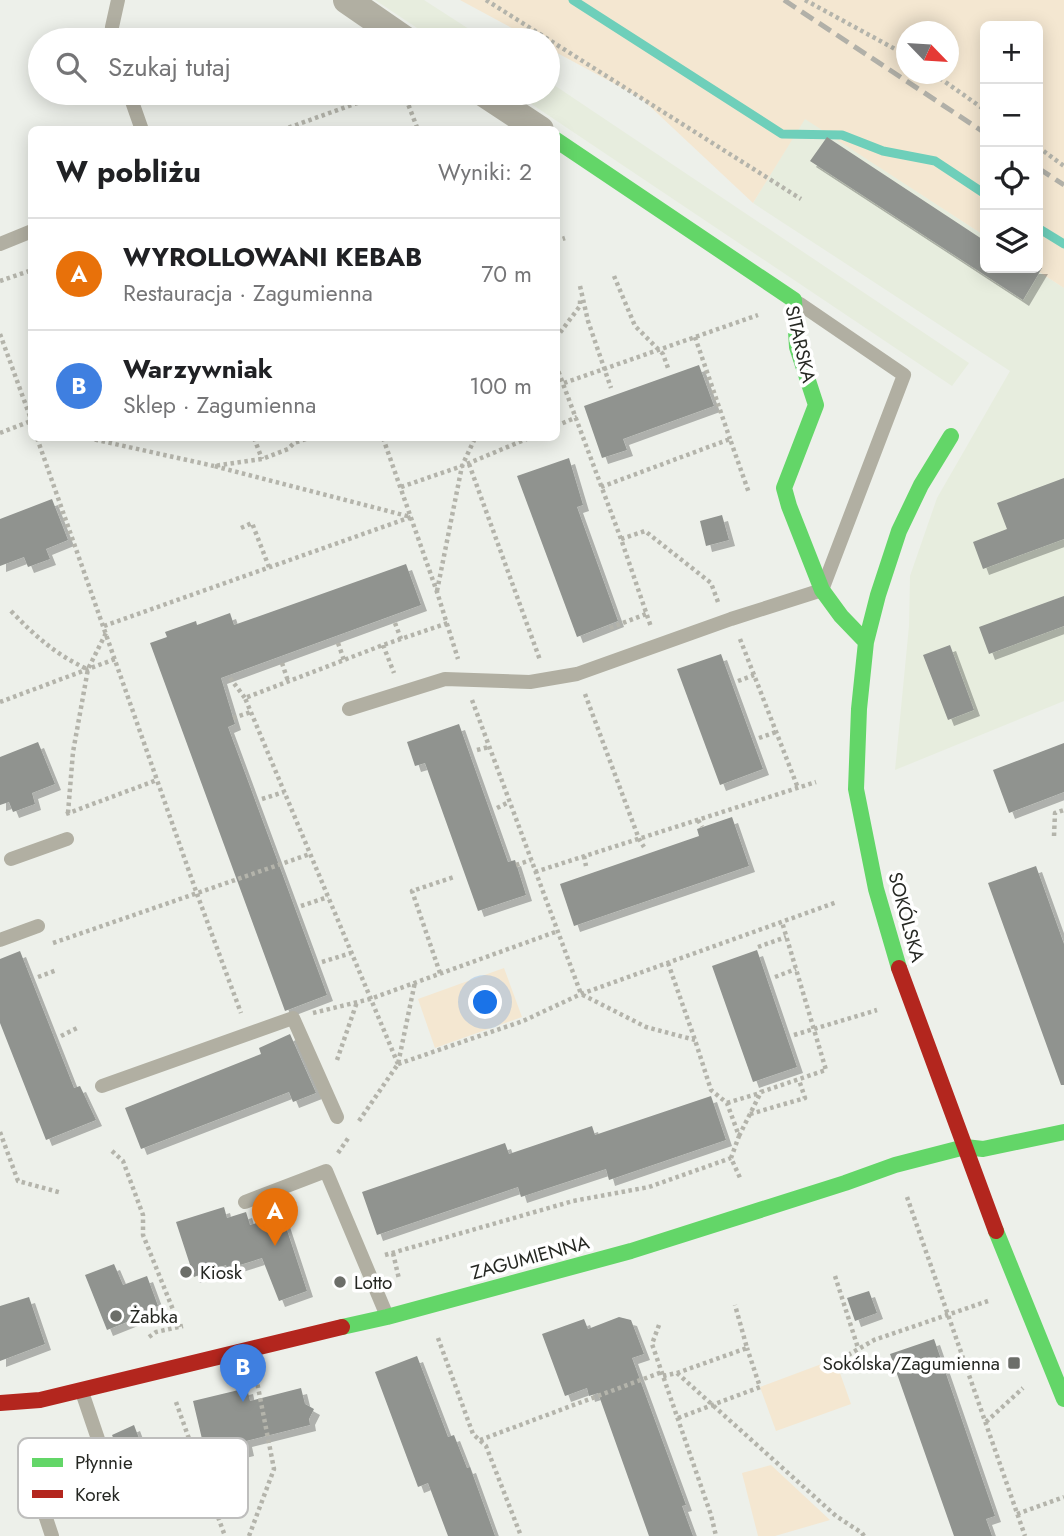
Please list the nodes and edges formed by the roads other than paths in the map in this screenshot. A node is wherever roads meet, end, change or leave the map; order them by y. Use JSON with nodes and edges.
{"nodes":[{"id":1,"x":118,"y":0,"type":"edge"},
{"id":2,"x":347,"y":0,"type":"edge"},
{"id":3,"x":111,"y":28,"type":"edge"},
{"id":4,"x":388,"y":28,"type":"edge"},
{"id":5,"x":133,"y":105,"type":"edge"},
{"id":6,"x":502,"y":105,"type":"edge"},
{"id":7,"x":141,"y":126,"type":"edge"},
{"id":8,"x":534,"y":126,"type":"edge"},
{"id":9,"x":560,"y":143,"type":"edge"},
{"id":10,"x":28,"y":233,"type":"edge"},
{"id":11,"x":0,"y":244,"type":"edge"},
{"id":12,"x":794,"y":300,"type":"junction"},
{"id":13,"x":951,"y":436,"type":"dead end"},
{"id":14,"x":822,"y":590,"type":"junction"},
{"id":15,"x":866,"y":642,"type":"junction"},
{"id":16,"x":349,"y":709,"type":"dead end"},
{"id":17,"x":67,"y":839,"type":"dead end"},
{"id":18,"x":11,"y":859,"type":"dead end"},
{"id":19,"x":38,"y":926,"type":"dead end"},
{"id":20,"x":0,"y":940,"type":"edge"},
{"id":21,"x":102,"y":1086,"type":"dead end"},
{"id":22,"x":337,"y":1117,"type":"dead end"},
{"id":23,"x":1064,"y":1132,"type":"edge"},
{"id":24,"x":965,"y":1147,"type":"junction"},
{"id":25,"x":246,"y":1202,"type":"dead end"},
{"id":26,"x":387,"y":1317,"type":"junction"},
{"id":27,"x":81,"y":1390,"type":"junction"},
{"id":28,"x":1064,"y":1399,"type":"edge"},
{"id":29,"x":0,"y":1403,"type":"edge"},
{"id":30,"x":97,"y":1438,"type":"edge"},
{"id":31,"x":46,"y":1518,"type":"edge"},
{"id":32,"x":52,"y":1536,"type":"edge"}],
"edges":[{"from":1,"to":3,"type":"lane"},
{"from":2,"to":4,"type":"street"},
{"from":5,"to":7,"type":"lane"},
{"from":6,"to":8,"type":"street"},
{"from":9,"to":12,"type":"street","name":"SITARSKA"},
{"from":10,"to":11,"type":"lane"},
{"from":12,"to":14,"type":"street","name":"SITARSKA"},
{"from":12,"to":14,"type":"lane"},
{"from":13,"to":15,"type":"street","name":"SOKÓLSKA"},
{"from":14,"to":15,"type":"street","name":"SITARSKA"},
{"from":14,"to":16,"type":"lane"},
{"from":15,"to":24,"type":"street","name":"SOKÓLSKA"},
{"from":17,"to":18,"type":"lane"},
{"from":19,"to":20,"type":"lane"},
{"from":21,"to":22,"type":"lane"},
{"from":23,"to":24,"type":"street","name":"ZAGUMIENNA"},
{"from":24,"to":26,"type":"street","name":"ZAGUMIENNA"},
{"from":24,"to":28,"type":"street","name":"SOKÓLSKA"},
{"from":25,"to":26,"type":"lane"},
{"from":26,"to":27,"type":"street","name":"ZAGUMIENNA"},
{"from":27,"to":29,"type":"street","name":"ZAGUMIENNA"},
{"from":27,"to":30,"type":"lane"},
{"from":31,"to":32,"type":"lane"}]}
